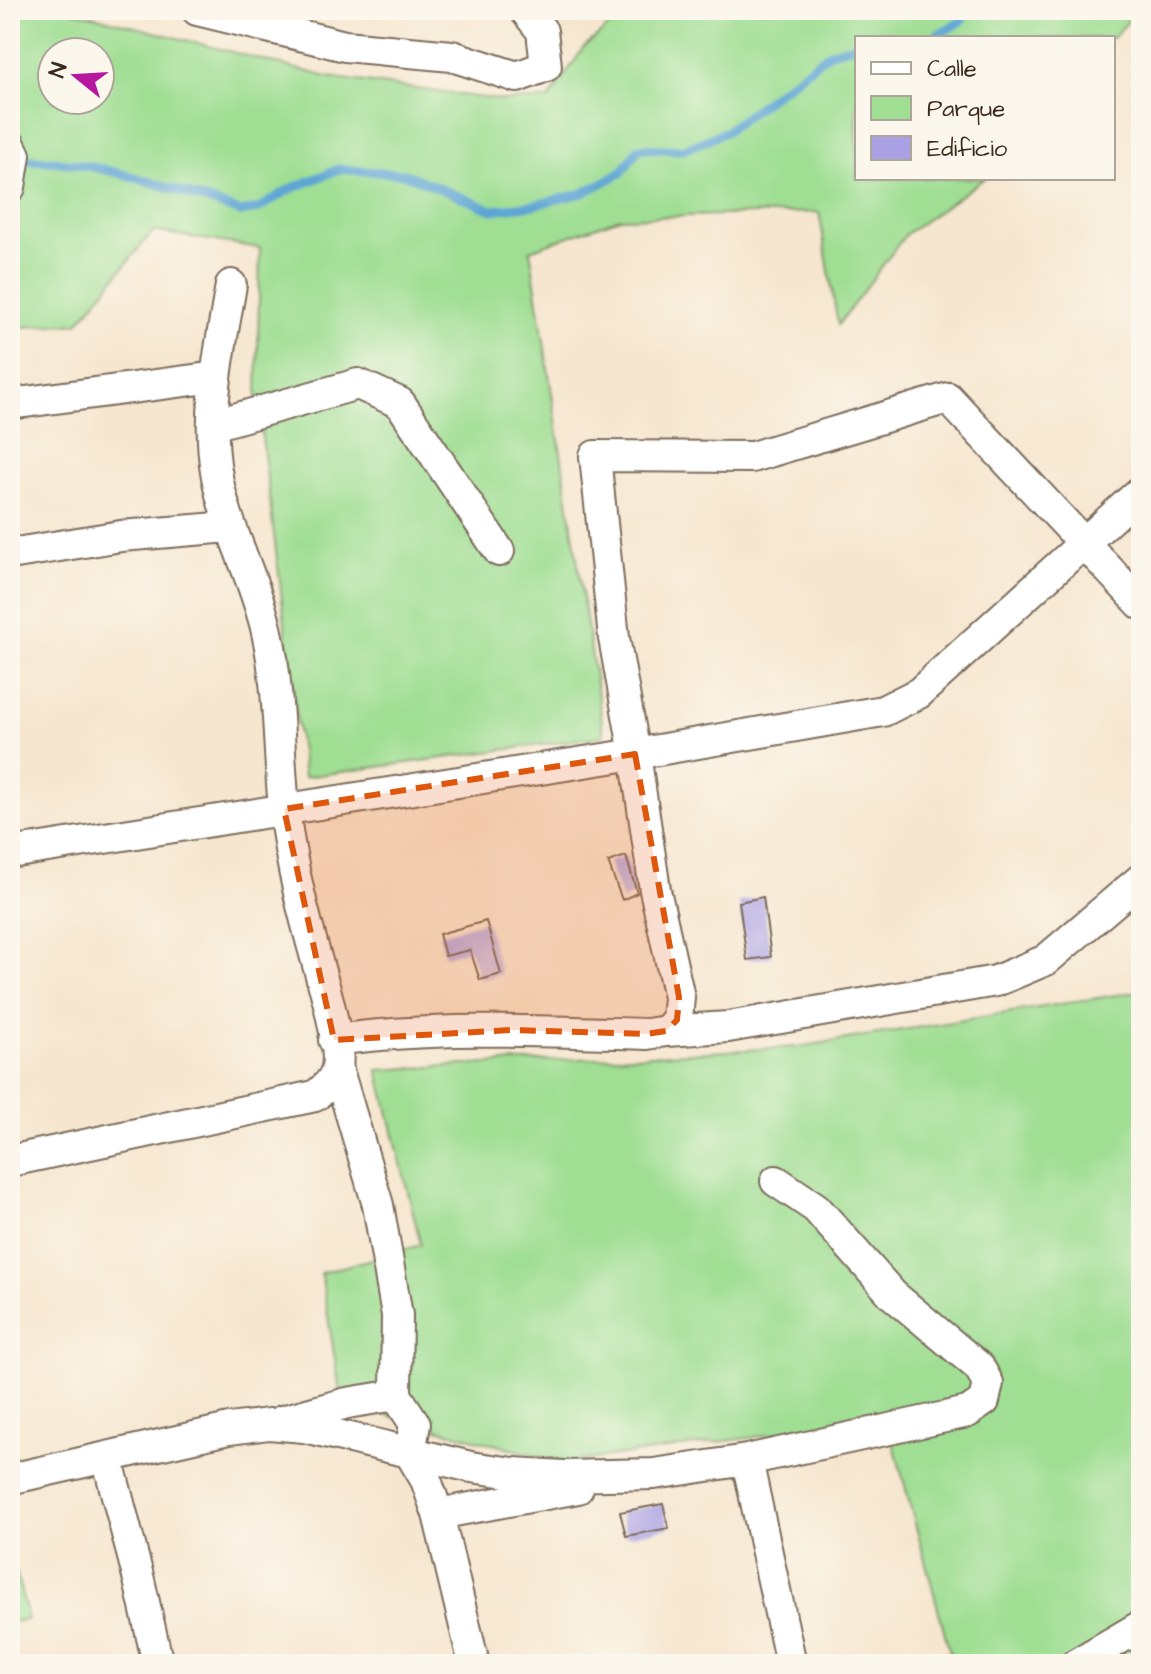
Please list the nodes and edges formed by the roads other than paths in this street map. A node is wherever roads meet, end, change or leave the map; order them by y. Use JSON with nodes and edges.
{"nodes":[{"id":1,"x":197,"y":10,"type":"edge"},
{"id":2,"x":525,"y":10,"type":"edge"},
{"id":3,"x":10,"y":145,"type":"edge"},
{"id":4,"x":10,"y":187,"type":"edge"},
{"id":5,"x":231,"y":285,"type":"dead end"},
{"id":6,"x":216,"y":377,"type":"junction"},
{"id":7,"x":10,"y":404,"type":"edge"},
{"id":8,"x":213,"y":425,"type":"junction"},
{"id":9,"x":1141,"y":491,"type":"edge"},
{"id":10,"x":230,"y":527,"type":"junction"},
{"id":11,"x":1084,"y":543,"type":"junction"},
{"id":12,"x":499,"y":551,"type":"dead end"},
{"id":13,"x":10,"y":554,"type":"edge"},
{"id":14,"x":1141,"y":604,"type":"edge"},
{"id":15,"x":635,"y":754,"type":"junction"},
{"id":16,"x":284,"y":809,"type":"junction"},
{"id":17,"x":10,"y":853,"type":"edge"},
{"id":18,"x":1141,"y":879,"type":"edge"},
{"id":19,"x":666,"y":1031,"type":"junction"},
{"id":20,"x":336,"y":1053,"type":"junction"},
{"id":21,"x":10,"y":1161,"type":"edge"},
{"id":22,"x":776,"y":1181,"type":"dead end"},
{"id":23,"x":396,"y":1395,"type":"junction"},
{"id":24,"x":269,"y":1424,"type":"junction"},
{"id":25,"x":410,"y":1453,"type":"junction"},
{"id":26,"x":107,"y":1457,"type":"junction"},
{"id":27,"x":747,"y":1460,"type":"junction"},
{"id":28,"x":654,"y":1474,"type":"junction"},
{"id":29,"x":10,"y":1479,"type":"edge"},
{"id":30,"x":438,"y":1514,"type":"junction"},
{"id":31,"x":1141,"y":1626,"type":"edge"},
{"id":32,"x":158,"y":1664,"type":"edge"},
{"id":33,"x":474,"y":1664,"type":"edge"},
{"id":34,"x":791,"y":1664,"type":"edge"},
{"id":35,"x":1076,"y":1664,"type":"edge"}],
"edges":[{"from":1,"to":2,"type":"street"},
{"from":3,"to":4,"type":"street"},
{"from":5,"to":6,"type":"street"},
{"from":6,"to":7,"type":"street"},
{"from":6,"to":8,"type":"street"},
{"from":8,"to":10,"type":"street"},
{"from":8,"to":12,"type":"street"},
{"from":9,"to":11,"type":"street"},
{"from":10,"to":13,"type":"street"},
{"from":10,"to":16,"type":"street"},
{"from":11,"to":14,"type":"street"},
{"from":11,"to":15,"type":"street"},
{"from":11,"to":15,"type":"street"},
{"from":15,"to":16,"type":"street"},
{"from":15,"to":19,"type":"street"},
{"from":16,"to":17,"type":"street"},
{"from":16,"to":20,"type":"street"},
{"from":18,"to":19,"type":"street"},
{"from":19,"to":20,"type":"street"},
{"from":20,"to":21,"type":"street"},
{"from":20,"to":23,"type":"street"},
{"from":22,"to":27,"type":"street"},
{"from":23,"to":24,"type":"street"},
{"from":23,"to":25,"type":"street"},
{"from":24,"to":25,"type":"street"},
{"from":24,"to":26,"type":"street"},
{"from":25,"to":28,"type":"street"},
{"from":25,"to":30,"type":"street"},
{"from":26,"to":29,"type":"street"},
{"from":26,"to":32,"type":"street"},
{"from":27,"to":28,"type":"street"},
{"from":27,"to":34,"type":"street"},
{"from":28,"to":30,"type":"street"},
{"from":30,"to":33,"type":"street"},
{"from":31,"to":35,"type":"street"}]}
